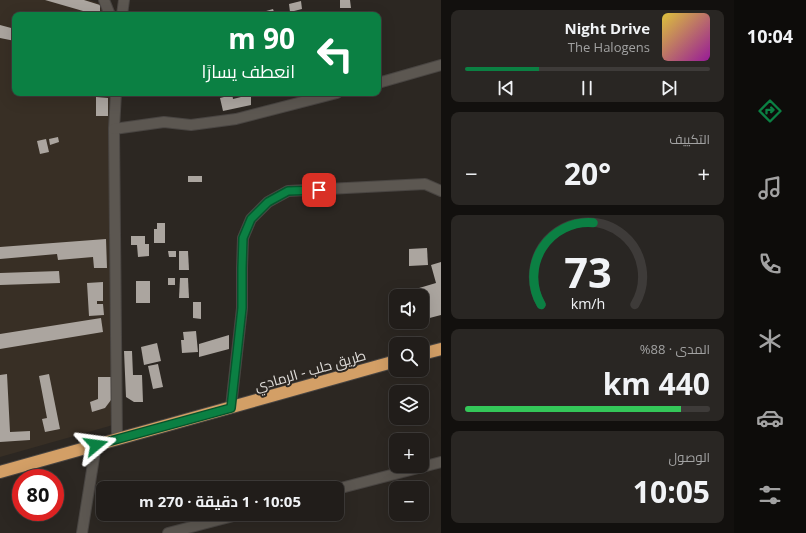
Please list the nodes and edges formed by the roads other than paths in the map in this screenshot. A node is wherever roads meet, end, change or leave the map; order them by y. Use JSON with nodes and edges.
{"nodes":[{"id":1,"x":104,"y":0,"type":"edge"},
{"id":2,"x":124,"y":0,"type":"edge"},
{"id":3,"x":109,"y":12,"type":"edge"},
{"id":4,"x":122,"y":12,"type":"edge"},
{"id":5,"x":441,"y":65,"type":"edge"},
{"id":6,"x":381,"y":82,"type":"edge"},
{"id":7,"x":116,"y":96,"type":"edge"},
{"id":8,"x":325,"y":96,"type":"edge"},
{"id":9,"x":114,"y":129,"type":"junction"},
{"id":10,"x":441,"y":191,"type":"edge"},
{"id":11,"x":441,"y":349,"type":"edge"},
{"id":12,"x":429,"y":352,"type":"edge"},
{"id":13,"x":389,"y":364,"type":"edge"},
{"id":14,"x":231,"y":408,"type":"junction"},
{"id":15,"x":116,"y":439,"type":"junction"},
{"id":16,"x":96,"y":445,"type":"junction"},
{"id":17,"x":441,"y":462,"type":"edge"},
{"id":18,"x":0,"y":472,"type":"edge"},
{"id":19,"x":344,"y":487,"type":"edge"},
{"id":20,"x":214,"y":521,"type":"edge"},
{"id":21,"x":82,"y":533,"type":"edge"},
{"id":22,"x":168,"y":533,"type":"edge"}],
"edges":[{"from":1,"to":3,"type":"street"},
{"from":2,"to":4,"type":"street"},
{"from":5,"to":6,"type":"street"},
{"from":7,"to":9,"type":"street"},
{"from":8,"to":9,"type":"street"},
{"from":9,"to":15,"type":"street"},
{"from":10,"to":14,"type":"street"},
{"from":11,"to":12,"type":"highway"},
{"from":13,"to":14,"type":"highway","name":"طريق حلب - الرمادي"},
{"from":14,"to":15,"type":"highway","name":"طريق حلب - الرمادي"},
{"from":15,"to":16,"type":"highway","name":"طريق حلب - الرمادي"},
{"from":16,"to":18,"type":"highway","name":"طريق حلب - الرمادي"},
{"from":16,"to":21,"type":"street"},
{"from":17,"to":19,"type":"street"},
{"from":20,"to":22,"type":"street"}]}
